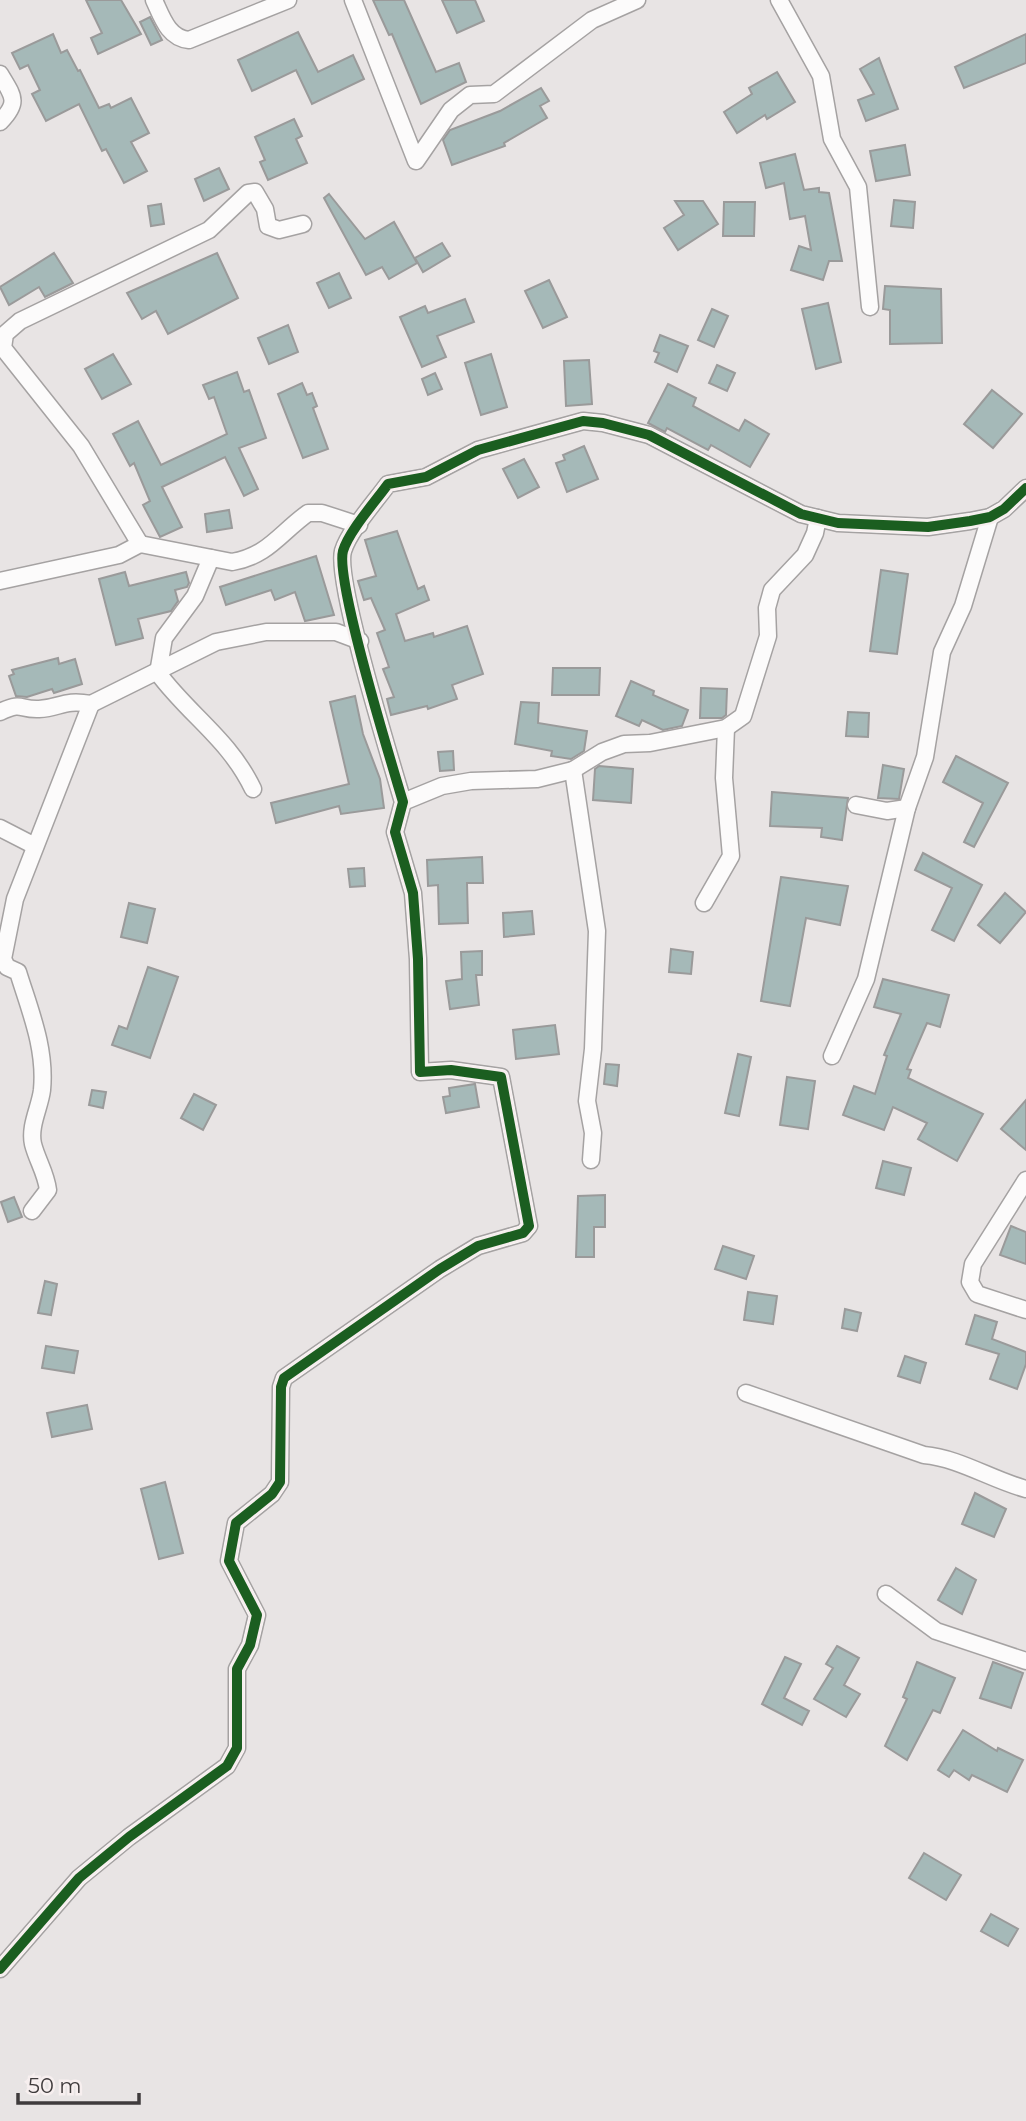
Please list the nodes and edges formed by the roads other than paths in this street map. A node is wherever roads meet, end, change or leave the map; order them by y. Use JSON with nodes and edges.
{"nodes":[{"id":1,"x":153,"y":0,"type":"edge"},
{"id":2,"x":288,"y":0,"type":"edge"},
{"id":3,"x":353,"y":0,"type":"edge"},
{"id":4,"x":637,"y":0,"type":"edge"},
{"id":5,"x":779,"y":0,"type":"edge"},
{"id":6,"x":0,"y":74,"type":"edge"},
{"id":7,"x":0,"y":122,"type":"edge"},
{"id":8,"x":303,"y":224,"type":"dead end"},
{"id":9,"x":870,"y":307,"type":"dead end"},
{"id":10,"x":1,"y":348,"type":"edge"},
{"id":11,"x":1026,"y":488,"type":"edge"},
{"id":12,"x":990,"y":517,"type":"junction"},
{"id":13,"x":818,"y":518,"type":"junction"},
{"id":14,"x":359,"y":525,"type":"junction"},
{"id":15,"x":140,"y":544,"type":"junction"},
{"id":16,"x":211,"y":558,"type":"junction"},
{"id":17,"x":0,"y":581,"type":"edge"},
{"id":18,"x":359,"y":641,"type":"junction"},
{"id":19,"x":158,"y":673,"type":"junction"},
{"id":20,"x":90,"y":704,"type":"junction"},
{"id":21,"x":0,"y":712,"type":"edge"},
{"id":22,"x":726,"y":728,"type":"junction"},
{"id":23,"x":573,"y":770,"type":"junction"},
{"id":24,"x":253,"y":789,"type":"dead end"},
{"id":25,"x":403,"y":802,"type":"junction"},
{"id":26,"x":856,"y":806,"type":"dead end"},
{"id":27,"x":907,"y":808,"type":"junction"},
{"id":28,"x":0,"y":828,"type":"edge"},
{"id":29,"x":35,"y":846,"type":"junction"},
{"id":30,"x":704,"y":902,"type":"dead end"},
{"id":31,"x":832,"y":1056,"type":"dead end"},
{"id":32,"x":591,"y":1160,"type":"dead end"},
{"id":33,"x":1026,"y":1180,"type":"edge"},
{"id":34,"x":1026,"y":1209,"type":"edge"},
{"id":35,"x":33,"y":1211,"type":"dead end"},
{"id":36,"x":1004,"y":1214,"type":"junction"},
{"id":37,"x":1026,"y":1310,"type":"edge"},
{"id":38,"x":746,"y":1393,"type":"dead end"},
{"id":39,"x":1026,"y":1489,"type":"edge"},
{"id":40,"x":886,"y":1594,"type":"dead end"},
{"id":41,"x":1026,"y":1661,"type":"edge"},
{"id":42,"x":0,"y":1969,"type":"edge"}],
"edges":[{"from":1,"to":2,"type":"street"},
{"from":3,"to":4,"type":"street"},
{"from":5,"to":9,"type":"street"},
{"from":6,"to":7,"type":"street"},
{"from":8,"to":10,"type":"street"},
{"from":10,"to":15,"type":"street"},
{"from":11,"to":12,"type":"street"},
{"from":12,"to":13,"type":"street"},
{"from":12,"to":27,"type":"street"},
{"from":13,"to":14,"type":"street"},
{"from":13,"to":22,"type":"street"},
{"from":14,"to":16,"type":"street"},
{"from":14,"to":18,"type":"street"},
{"from":15,"to":16,"type":"street"},
{"from":15,"to":17,"type":"street"},
{"from":16,"to":19,"type":"street"},
{"from":18,"to":19,"type":"street"},
{"from":18,"to":25,"type":"street"},
{"from":19,"to":20,"type":"street"},
{"from":19,"to":24,"type":"street"},
{"from":20,"to":21,"type":"street"},
{"from":20,"to":29,"type":"street"},
{"from":22,"to":23,"type":"street"},
{"from":22,"to":30,"type":"street"},
{"from":23,"to":25,"type":"street"},
{"from":23,"to":32,"type":"street"},
{"from":25,"to":42,"type":"street"},
{"from":26,"to":27,"type":"street"},
{"from":27,"to":31,"type":"street"},
{"from":28,"to":29,"type":"street"},
{"from":29,"to":35,"type":"street"},
{"from":33,"to":36,"type":"street"},
{"from":34,"to":36,"type":"street"},
{"from":36,"to":37,"type":"street"},
{"from":38,"to":39,"type":"street"},
{"from":40,"to":41,"type":"street"}]}
